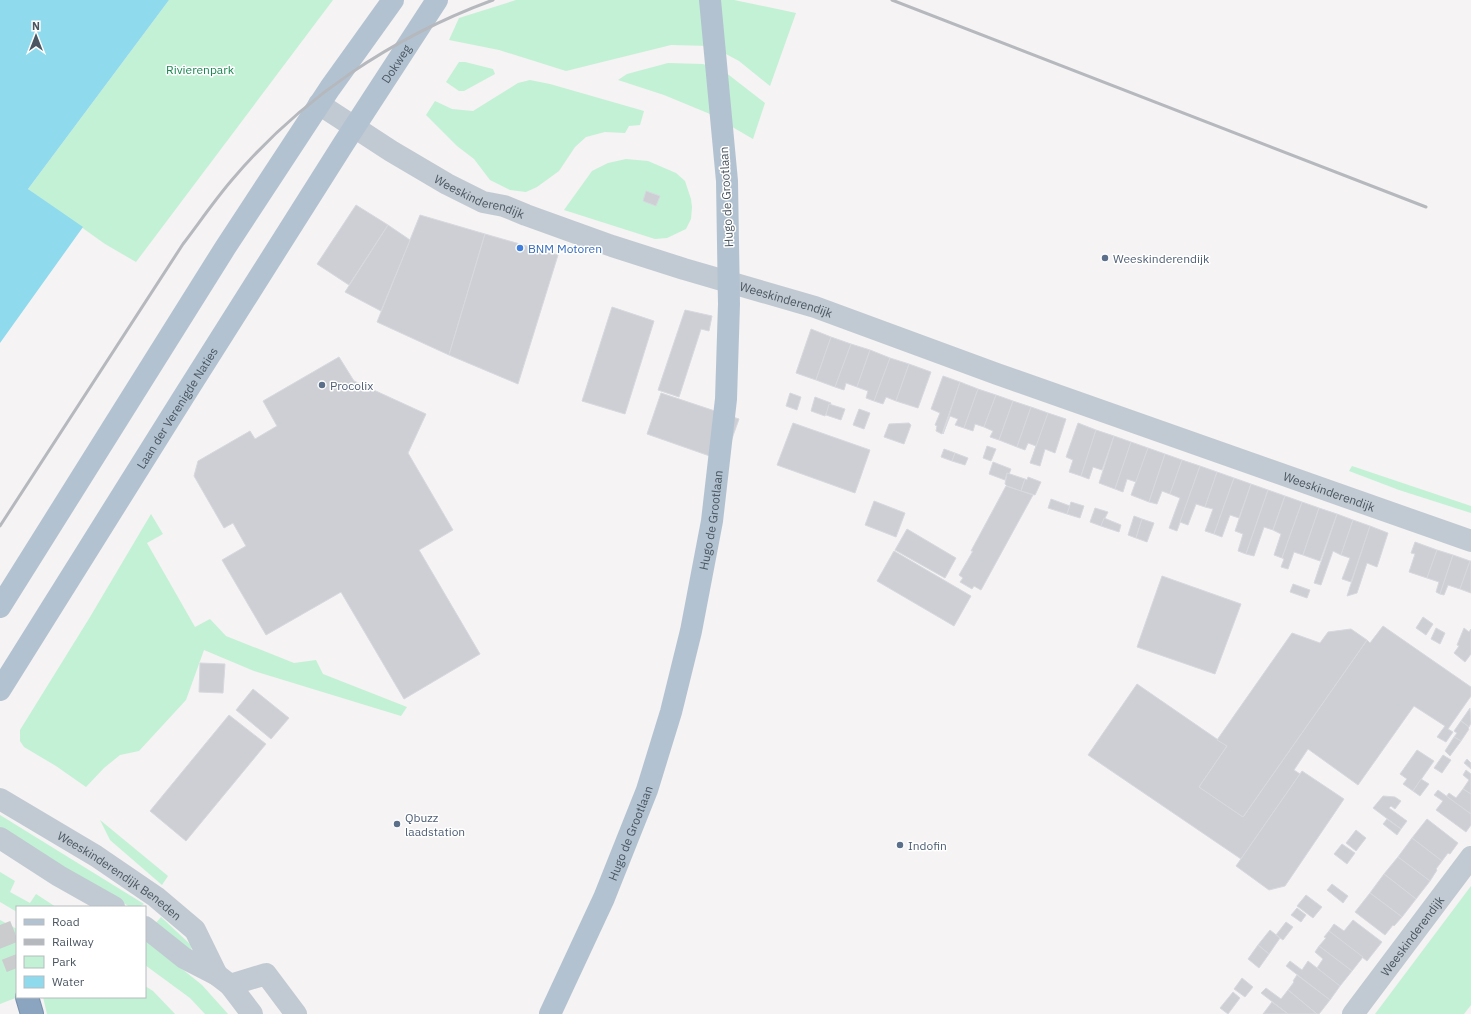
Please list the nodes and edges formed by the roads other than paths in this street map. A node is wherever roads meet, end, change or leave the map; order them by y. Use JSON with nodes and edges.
{"nodes":[{"id":1,"x":393,"y":0,"type":"edge"},
{"id":2,"x":437,"y":0,"type":"edge"},
{"id":3,"x":710,"y":0,"type":"edge"},
{"id":4,"x":319,"y":104,"type":"junction"},
{"id":5,"x":355,"y":127,"type":"junction"},
{"id":6,"x":1471,"y":540,"type":"edge"},
{"id":7,"x":0,"y":607,"type":"edge"},
{"id":8,"x":0,"y":690,"type":"edge"},
{"id":9,"x":0,"y":799,"type":"edge"},
{"id":10,"x":0,"y":838,"type":"edge"},
{"id":11,"x":1471,"y":857,"type":"edge"},
{"id":12,"x":112,"y":906,"type":"edge"},
{"id":13,"x":146,"y":928,"type":"edge"},
{"id":14,"x":223,"y":980,"type":"junction"},
{"id":15,"x":28,"y":998,"type":"edge"},
{"id":16,"x":32,"y":1014,"type":"edge"},
{"id":17,"x":252,"y":1014,"type":"edge"},
{"id":18,"x":296,"y":1014,"type":"edge"},
{"id":19,"x":550,"y":1014,"type":"edge"},
{"id":20,"x":1353,"y":1014,"type":"edge"}],
"edges":[{"from":1,"to":4,"type":"main road"},
{"from":2,"to":5,"type":"main road","name":"Dokweg"},
{"from":3,"to":19,"type":"main road","name":"Hugo de Grootlaan","bridge":true},
{"from":4,"to":5,"type":"street","name":"Weeskinderendijk"},
{"from":4,"to":7,"type":"main road"},
{"from":5,"to":6,"type":"street","name":"Weeskinderendijk"},
{"from":5,"to":8,"type":"main road","name":"Laan der Verenigde Naties"},
{"from":9,"to":14,"type":"street","name":"Weeskinderendijk Beneden"},
{"from":10,"to":12,"type":"street"},
{"from":11,"to":20,"type":"street","name":"Weeskinderendijk"},
{"from":13,"to":14,"type":"street","name":"Weeskinderendijk Beneden"},
{"from":14,"to":17,"type":"street","name":"Weeskinderendijk Beneden"},
{"from":14,"to":18,"type":"street"},
{"from":15,"to":16,"type":"highway"}]}
